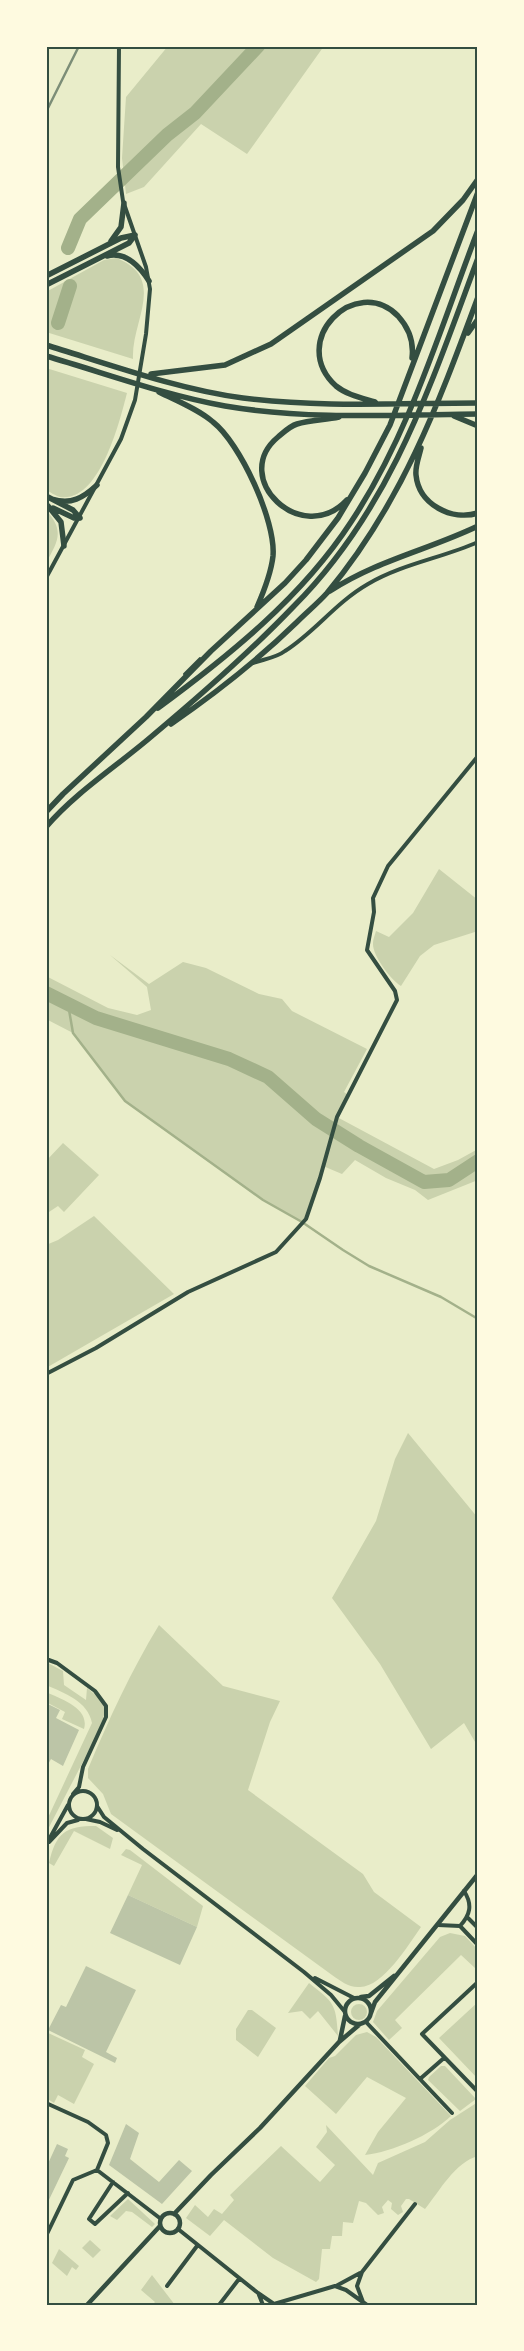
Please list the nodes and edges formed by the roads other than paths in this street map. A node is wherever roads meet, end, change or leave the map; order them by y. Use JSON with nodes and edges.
{"nodes":[{"id":1,"x":119,"y":46,"type":"edge"},
{"id":2,"x":478,"y":179,"type":"edge"},
{"id":3,"x":478,"y":192,"type":"edge"},
{"id":4,"x":124,"y":203,"type":"junction"},
{"id":5,"x":478,"y":230,"type":"edge"},
{"id":6,"x":135,"y":236,"type":"junction"},
{"id":7,"x":101,"y":247,"type":"junction"},
{"id":8,"x":100,"y":258,"type":"junction"},
{"id":9,"x":478,"y":258,"type":"edge"},
{"id":10,"x":46,"y":276,"type":"edge"},
{"id":11,"x":149,"y":282,"type":"junction"},
{"id":12,"x":46,"y":285,"type":"edge"},
{"id":13,"x":478,"y":298,"type":"edge"},
{"id":14,"x":478,"y":319,"type":"edge"},
{"id":15,"x":46,"y":341,"type":"edge"},
{"id":16,"x":46,"y":345,"type":"edge"},
{"id":17,"x":56,"y":348,"type":"junction"},
{"id":18,"x":458,"y":350,"type":"junction"},
{"id":19,"x":46,"y":358,"type":"edge"},
{"id":20,"x":146,"y":374,"type":"junction"},
{"id":21,"x":146,"y":386,"type":"junction"},
{"id":22,"x":404,"y":390,"type":"junction"},
{"id":23,"x":478,"y":401,"type":"edge"},
{"id":24,"x":380,"y":404,"type":"junction"},
{"id":25,"x":478,"y":414,"type":"edge"},
{"id":26,"x":353,"y":415,"type":"junction"},
{"id":27,"x":449,"y":415,"type":"junction"},
{"id":28,"x":429,"y":426,"type":"junction"},
{"id":29,"x":478,"y":426,"type":"edge"},
{"id":30,"x":97,"y":485,"type":"junction"},
{"id":31,"x":358,"y":486,"type":"junction"},
{"id":32,"x":49,"y":498,"type":"edge"},
{"id":33,"x":47,"y":506,"type":"edge"},
{"id":34,"x":478,"y":513,"type":"edge"},
{"id":35,"x":80,"y":518,"type":"junction"},
{"id":36,"x":478,"y":526,"type":"edge"},
{"id":37,"x":478,"y":542,"type":"edge"},
{"id":38,"x":64,"y":546,"type":"junction"},
{"id":39,"x":46,"y":578,"type":"edge"},
{"id":40,"x":326,"y":594,"type":"junction"},
{"id":41,"x":255,"y":610,"type":"junction"},
{"id":42,"x":275,"y":644,"type":"junction"},
{"id":43,"x":280,"y":654,"type":"junction"},
{"id":44,"x":251,"y":664,"type":"junction"},
{"id":45,"x":146,"y":717,"type":"junction"},
{"id":46,"x":152,"y":736,"type":"junction"},
{"id":47,"x":478,"y":756,"type":"edge"},
{"id":48,"x":46,"y":812,"type":"edge"},
{"id":49,"x":46,"y":827,"type":"edge"},
{"id":50,"x":46,"y":1374,"type":"edge"},
{"id":51,"x":46,"y":1659,"type":"edge"},
{"id":52,"x":73,"y":1794,"type":"junction"},
{"id":53,"x":68,"y":1802,"type":"junction"},
{"id":54,"x":97,"y":1806,"type":"junction"},
{"id":55,"x":83,"y":1819,"type":"junction"},
{"id":56,"x":122,"y":1832,"type":"junction"},
{"id":57,"x":46,"y":1845,"type":"edge"},
{"id":58,"x":478,"y":1874,"type":"edge"},
{"id":59,"x":464,"y":1891,"type":"junction"},
{"id":60,"x":468,"y":1918,"type":"junction"},
{"id":61,"x":438,"y":1925,"type":"junction"},
{"id":62,"x":460,"y":1926,"type":"junction"},
{"id":63,"x":478,"y":1928,"type":"edge"},
{"id":64,"x":478,"y":1945,"type":"edge"},
{"id":65,"x":402,"y":1969,"type":"junction"},
{"id":66,"x":304,"y":1972,"type":"junction"},
{"id":67,"x":478,"y":1982,"type":"edge"},
{"id":68,"x":356,"y":1998,"type":"junction"},
{"id":69,"x":345,"y":2013,"type":"junction"},
{"id":70,"x":371,"y":2013,"type":"junction"},
{"id":71,"x":366,"y":2022,"type":"junction"},
{"id":72,"x":359,"y":2025,"type":"junction"},
{"id":73,"x":339,"y":2042,"type":"junction"},
{"id":74,"x":444,"y":2058,"type":"junction"},
{"id":75,"x":420,"y":2080,"type":"junction"},
{"id":76,"x":478,"y":2092,"type":"edge"},
{"id":77,"x":46,"y":2103,"type":"edge"},
{"id":78,"x":452,"y":2113,"type":"dead end"},
{"id":79,"x":98,"y":2170,"type":"junction"},
{"id":80,"x":113,"y":2182,"type":"junction"},
{"id":81,"x":128,"y":2194,"type":"junction"},
{"id":82,"x":415,"y":2204,"type":"dead end"},
{"id":83,"x":174,"y":2214,"type":"junction"},
{"id":84,"x":161,"y":2219,"type":"junction"},
{"id":85,"x":160,"y":2226,"type":"junction"},
{"id":86,"x":178,"y":2229,"type":"junction"},
{"id":87,"x":46,"y":2236,"type":"edge"},
{"id":88,"x":198,"y":2246,"type":"junction"},
{"id":89,"x":362,"y":2272,"type":"junction"},
{"id":90,"x":239,"y":2279,"type":"junction"},
{"id":91,"x":346,"y":2281,"type":"junction"},
{"id":92,"x":167,"y":2286,"type":"dead end"},
{"id":93,"x":334,"y":2286,"type":"junction"},
{"id":94,"x":357,"y":2286,"type":"junction"},
{"id":95,"x":348,"y":2291,"type":"junction"},
{"id":96,"x":258,"y":2293,"type":"junction"},
{"id":97,"x":88,"y":2303,"type":"edge"},
{"id":98,"x":365,"y":2303,"type":"edge"},
{"id":99,"x":274,"y":2304,"type":"edge"},
{"id":100,"x":94,"y":2305,"type":"edge"},
{"id":101,"x":220,"y":2305,"type":"edge"},
{"id":102,"x":263,"y":2305,"type":"edge"}],
"edges":[{"from":1,"to":4,"type":"street"},
{"from":2,"to":20,"type":"main road"},
{"from":3,"to":22,"type":"main road"},
{"from":4,"to":6,"type":"street"},
{"from":4,"to":7,"type":"main road"},
{"from":5,"to":45,"type":"main road"},
{"from":6,"to":7,"type":"main road"},
{"from":6,"to":8,"type":"main road"},
{"from":6,"to":11,"type":"street"},
{"from":7,"to":10,"type":"main road"},
{"from":8,"to":11,"type":"main road"},
{"from":8,"to":12,"type":"main road"},
{"from":9,"to":46,"type":"main road"},
{"from":11,"to":30,"type":"street"},
{"from":13,"to":18,"type":"main road"},
{"from":14,"to":18,"type":"main road"},
{"from":15,"to":17,"type":"main road"},
{"from":16,"to":17,"type":"main road"},
{"from":17,"to":20,"type":"main road"},
{"from":18,"to":28,"type":"main road"},
{"from":19,"to":21,"type":"main road"},
{"from":20,"to":24,"type":"main road"},
{"from":21,"to":26,"type":"main road"},
{"from":21,"to":41,"type":"main road"},
{"from":22,"to":24,"type":"main road"},
{"from":22,"to":31,"type":"main road"},
{"from":23,"to":24,"type":"main road"},
{"from":25,"to":27,"type":"main road"},
{"from":26,"to":27,"type":"main road"},
{"from":26,"to":31,"type":"main road"},
{"from":27,"to":29,"type":"main road"},
{"from":28,"to":34,"type":"main road"},
{"from":28,"to":40,"type":"main road"},
{"from":30,"to":32,"type":"main road"},
{"from":30,"to":35,"type":"street"},
{"from":31,"to":41,"type":"main road"},
{"from":32,"to":35,"type":"main road"},
{"from":33,"to":35,"type":"main road"},
{"from":33,"to":38,"type":"main road"},
{"from":35,"to":38,"type":"street"},
{"from":36,"to":40,"type":"main road"},
{"from":37,"to":43,"type":"street"},
{"from":38,"to":39,"type":"street"},
{"from":40,"to":42,"type":"main road"},
{"from":41,"to":45,"type":"main road"},
{"from":42,"to":43,"type":"street"},
{"from":42,"to":44,"type":"main road"},
{"from":43,"to":44,"type":"street"},
{"from":44,"to":46,"type":"main road"},
{"from":45,"to":48,"type":"main road"},
{"from":46,"to":49,"type":"main road"},
{"from":47,"to":50,"type":"street"},
{"from":51,"to":52,"type":"street"},
{"from":52,"to":53,"type":"street"},
{"from":52,"to":54,"type":"street"},
{"from":53,"to":55,"type":"street"},
{"from":53,"to":57,"type":"street"},
{"from":54,"to":55,"type":"street"},
{"from":54,"to":56,"type":"street"},
{"from":55,"to":56,"type":"street"},
{"from":55,"to":57,"type":"street"},
{"from":56,"to":66,"type":"street"},
{"from":58,"to":59,"type":"street"},
{"from":59,"to":60,"type":"street"},
{"from":59,"to":61,"type":"street"},
{"from":60,"to":62,"type":"street"},
{"from":60,"to":63,"type":"street"},
{"from":61,"to":62,"type":"street"},
{"from":61,"to":65,"type":"street"},
{"from":62,"to":64,"type":"street"},
{"from":65,"to":68,"type":"street"},
{"from":65,"to":70,"type":"street"},
{"from":66,"to":68,"type":"street"},
{"from":66,"to":69,"type":"street"},
{"from":67,"to":74,"type":"street"},
{"from":68,"to":69,"type":"street"},
{"from":68,"to":70,"type":"street"},
{"from":69,"to":72,"type":"street"},
{"from":69,"to":73,"type":"street"},
{"from":70,"to":71,"type":"street"},
{"from":71,"to":72,"type":"street"},
{"from":71,"to":75,"type":"street"},
{"from":72,"to":73,"type":"street"},
{"from":73,"to":83,"type":"street"},
{"from":74,"to":75,"type":"street"},
{"from":74,"to":76,"type":"street"},
{"from":75,"to":78,"type":"street"},
{"from":77,"to":79,"type":"street"},
{"from":79,"to":80,"type":"street"},
{"from":79,"to":87,"type":"street"},
{"from":80,"to":81,"type":"street"},
{"from":80,"to":81,"type":"street"},
{"from":81,"to":84,"type":"street"},
{"from":82,"to":89,"type":"street"},
{"from":83,"to":84,"type":"street"},
{"from":83,"to":86,"type":"street"},
{"from":84,"to":85,"type":"street"},
{"from":85,"to":86,"type":"street"},
{"from":85,"to":97,"type":"street"},
{"from":86,"to":88,"type":"street"},
{"from":88,"to":90,"type":"street"},
{"from":88,"to":92,"type":"street"},
{"from":89,"to":91,"type":"street"},
{"from":89,"to":94,"type":"street"},
{"from":90,"to":96,"type":"street"},
{"from":90,"to":101,"type":"street"},
{"from":91,"to":93,"type":"street"},
{"from":91,"to":95,"type":"street"},
{"from":93,"to":95,"type":"street"},
{"from":93,"to":99,"type":"street"},
{"from":94,"to":95,"type":"street"},
{"from":94,"to":98,"type":"street"},
{"from":95,"to":98,"type":"street"},
{"from":96,"to":99,"type":"street"},
{"from":96,"to":102,"type":"street"},
{"from":97,"to":100,"type":"street"}]}
